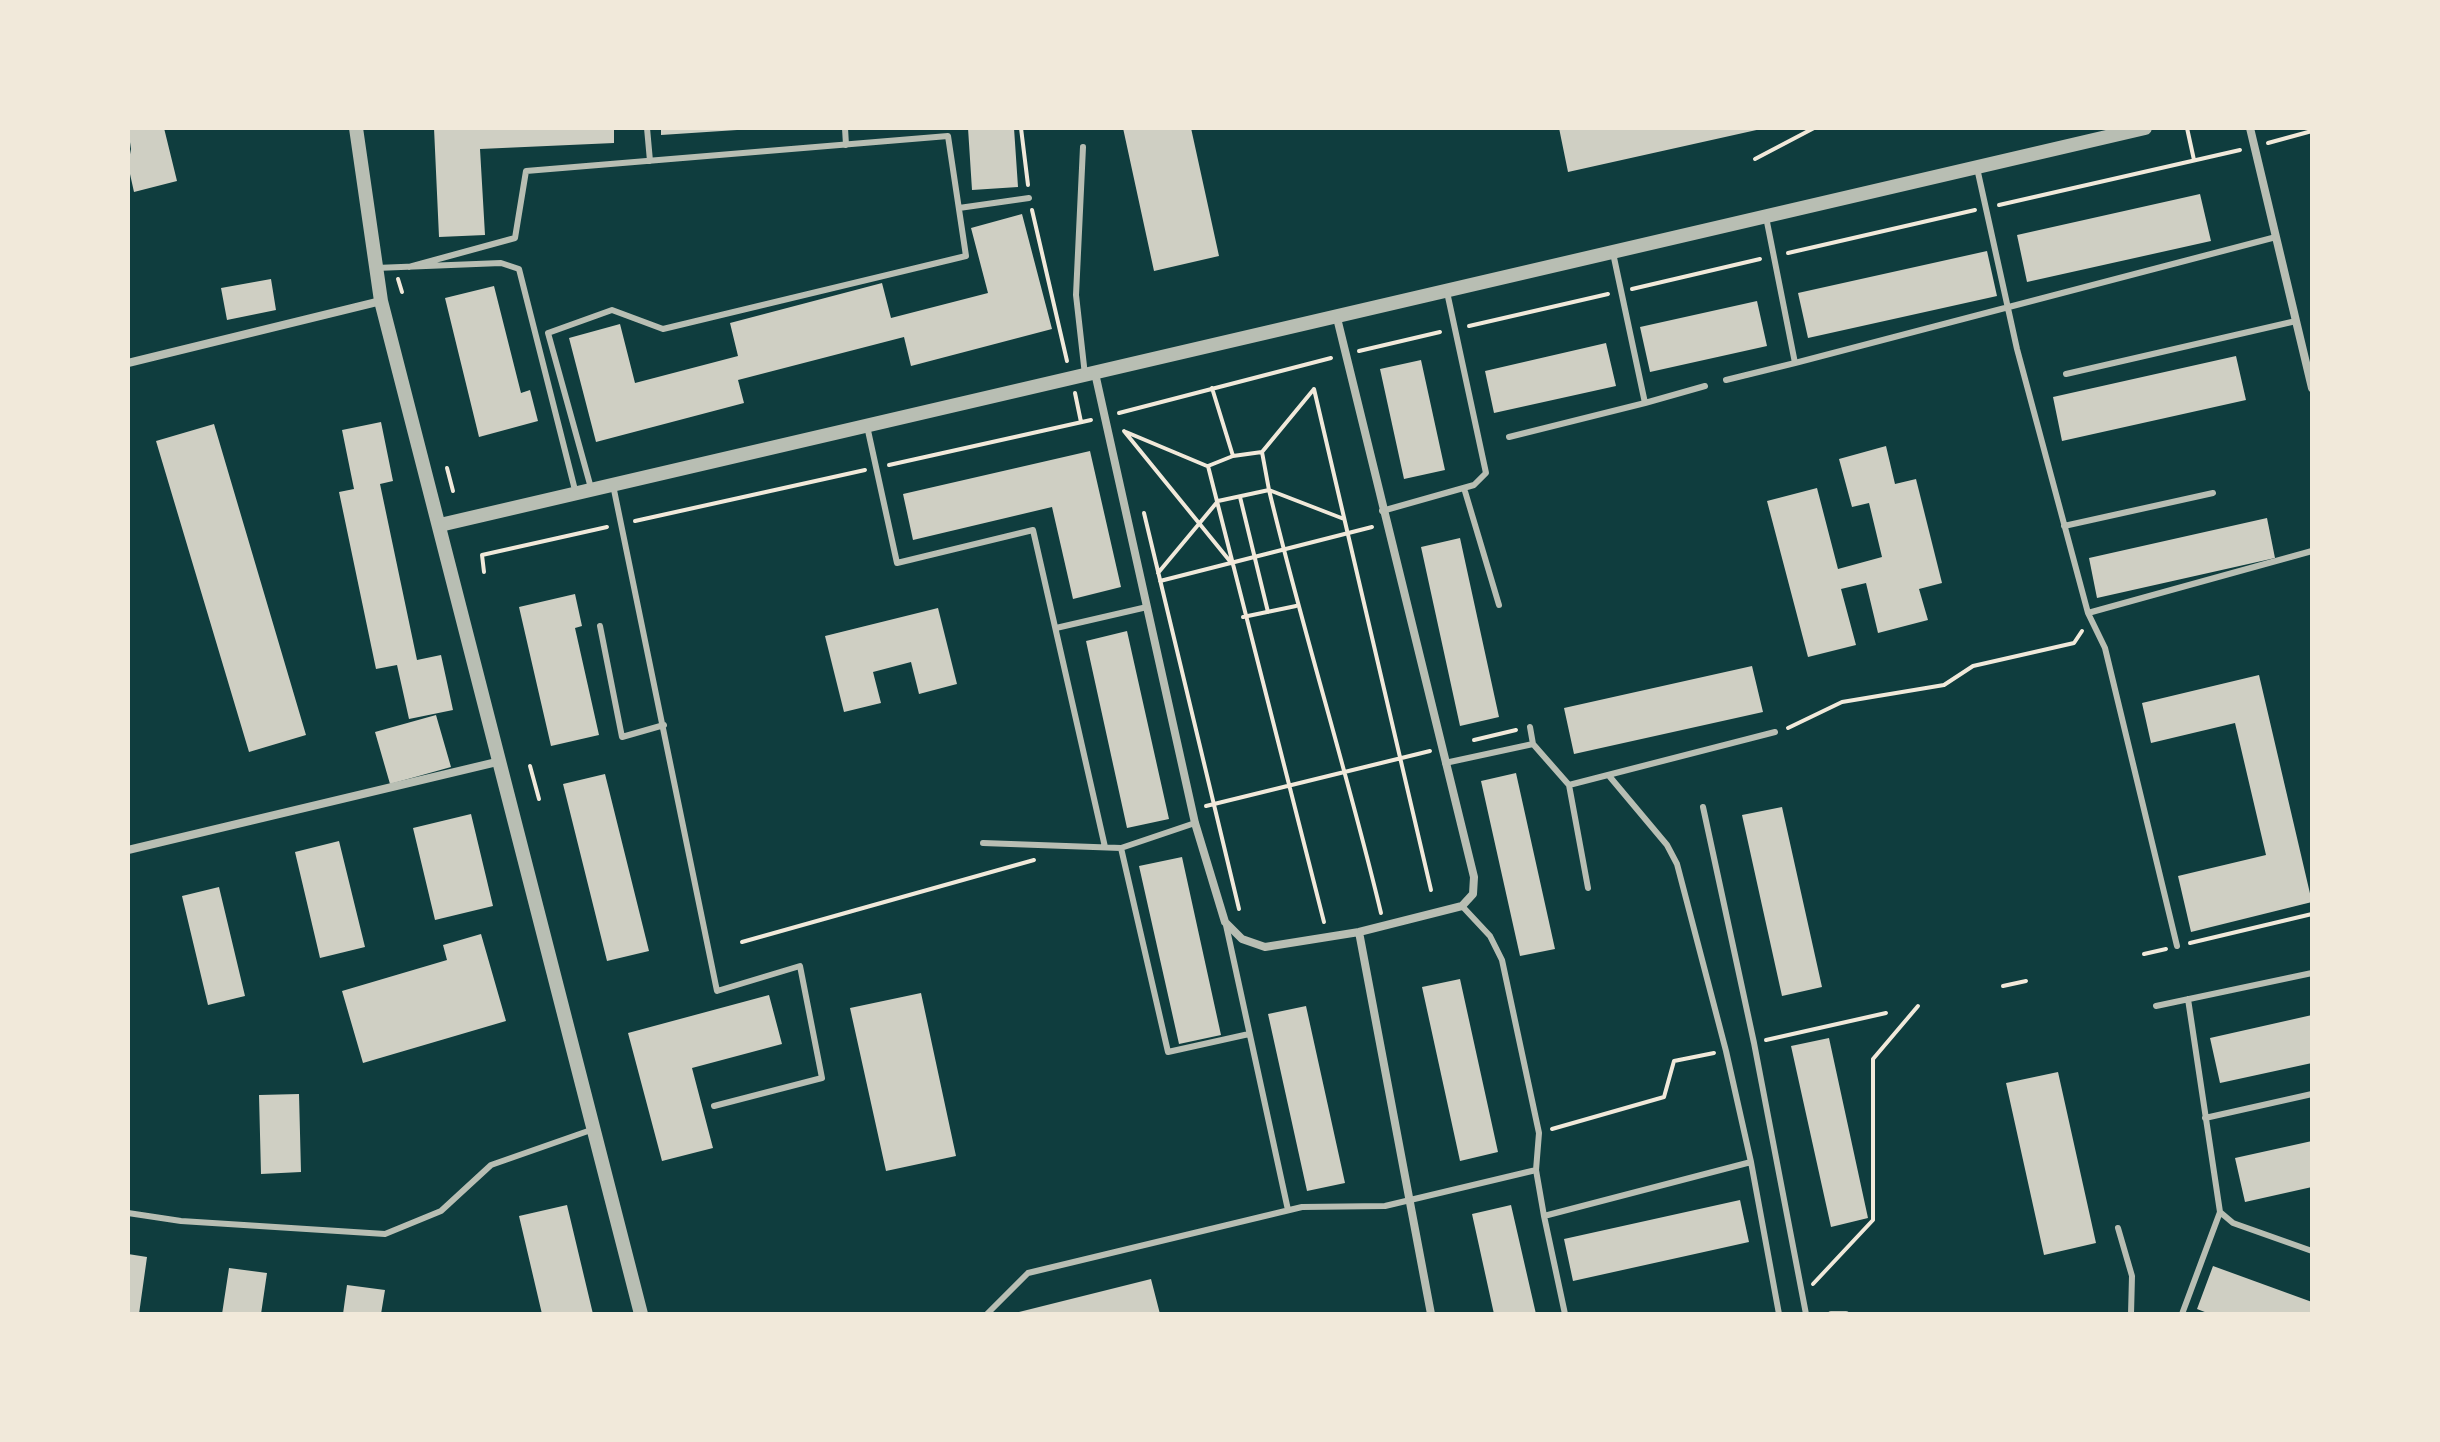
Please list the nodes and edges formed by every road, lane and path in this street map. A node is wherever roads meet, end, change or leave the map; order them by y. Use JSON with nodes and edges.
{"nodes":[{"id":1,"x":356,"y":128,"type":"edge"},
{"id":2,"x":647,"y":128,"type":"edge"},
{"id":3,"x":845,"y":128,"type":"edge"},
{"id":4,"x":1021,"y":128,"type":"edge"},
{"id":5,"x":1814,"y":128,"type":"edge"},
{"id":6,"x":2145,"y":128,"type":"edge"},
{"id":7,"x":2187,"y":128,"type":"edge"},
{"id":8,"x":2250,"y":128,"type":"edge"},
{"id":9,"x":2312,"y":131,"type":"edge"},
{"id":10,"x":846,"y":145,"type":"junction"},
{"id":11,"x":1083,"y":147,"type":"dead end"},
{"id":12,"x":2254,"y":147,"type":"junction"},
{"id":13,"x":1755,"y":159,"type":"dead end"},
{"id":14,"x":2194,"y":160,"type":"junction"},
{"id":15,"x":650,"y":161,"type":"junction"},
{"id":16,"x":1976,"y":167,"type":"junction"},
{"id":17,"x":1029,"y":198,"type":"junction"},
{"id":18,"x":959,"y":208,"type":"junction"},
{"id":19,"x":1985,"y":208,"type":"junction"},
{"id":20,"x":1766,"y":217,"type":"junction"},
{"id":21,"x":2276,"y":237,"type":"junction"},
{"id":22,"x":1613,"y":253,"type":"junction"},
{"id":23,"x":1773,"y":256,"type":"junction"},
{"id":24,"x":409,"y":267,"type":"junction"},
{"id":25,"x":376,"y":268,"type":"junction"},
{"id":26,"x":1621,"y":291,"type":"junction"},
{"id":27,"x":1447,"y":292,"type":"junction"},
{"id":28,"x":381,"y":301,"type":"junction"},
{"id":29,"x":2008,"y":309,"type":"junction"},
{"id":30,"x":1337,"y":318,"type":"junction"},
{"id":31,"x":2296,"y":321,"type":"junction"},
{"id":32,"x":1455,"y":329,"type":"junction"},
{"id":33,"x":1345,"y":354,"type":"junction"},
{"id":34,"x":128,"y":363,"type":"edge"},
{"id":35,"x":1795,"y":363,"type":"junction"},
{"id":36,"x":2066,"y":374,"type":"dead end"},
{"id":37,"x":1084,"y":375,"type":"junction"},
{"id":38,"x":1726,"y":380,"type":"dead end"},
{"id":39,"x":1705,"y":386,"type":"dead end"},
{"id":40,"x":1212,"y":388,"type":"junction"},
{"id":41,"x":2312,"y":388,"type":"edge"},
{"id":42,"x":1645,"y":403,"type":"junction"},
{"id":43,"x":1120,"y":413,"type":"junction"},
{"id":44,"x":1104,"y":417,"type":"junction"},
{"id":45,"x":1081,"y":422,"type":"junction"},
{"id":46,"x":867,"y":426,"type":"junction"},
{"id":47,"x":1124,"y":431,"type":"junction"},
{"id":48,"x":1509,"y":437,"type":"dead end"},
{"id":49,"x":1128,"y":445,"type":"dead end"},
{"id":50,"x":1262,"y":452,"type":"junction"},
{"id":51,"x":1233,"y":456,"type":"junction"},
{"id":52,"x":1208,"y":466,"type":"junction"},
{"id":53,"x":447,"y":468,"type":"dead end"},
{"id":54,"x":877,"y":468,"type":"junction"},
{"id":55,"x":613,"y":485,"type":"junction"},
{"id":56,"x":1464,"y":488,"type":"junction"},
{"id":57,"x":591,"y":490,"type":"junction"},
{"id":58,"x":1269,"y":490,"type":"junction"},
{"id":59,"x":453,"y":491,"type":"dead end"},
{"id":60,"x":2213,"y":493,"type":"dead end"},
{"id":61,"x":576,"y":494,"type":"junction"},
{"id":62,"x":1240,"y":497,"type":"junction"},
{"id":63,"x":1218,"y":501,"type":"junction"},
{"id":64,"x":1141,"y":502,"type":"dead end"},
{"id":65,"x":1382,"y":511,"type":"junction"},
{"id":66,"x":1344,"y":519,"type":"junction"},
{"id":67,"x":1385,"y":523,"type":"junction"},
{"id":68,"x":621,"y":524,"type":"junction"},
{"id":69,"x":1198,"y":524,"type":"junction"},
{"id":70,"x":440,"y":525,"type":"junction"},
{"id":71,"x":2064,"y":526,"type":"junction"},
{"id":72,"x":1348,"y":534,"type":"junction"},
{"id":73,"x":1284,"y":550,"type":"junction"},
{"id":74,"x":2312,"y":551,"type":"edge"},
{"id":75,"x":1257,"y":557,"type":"junction"},
{"id":76,"x":1231,"y":563,"type":"junction"},
{"id":77,"x":484,"y":572,"type":"dead end"},
{"id":78,"x":1158,"y":573,"type":"junction"},
{"id":79,"x":1160,"y":581,"type":"junction"},
{"id":80,"x":1142,"y":585,"type":"junction"},
{"id":81,"x":1499,"y":605,"type":"dead end"},
{"id":82,"x":1297,"y":606,"type":"junction"},
{"id":83,"x":1147,"y":607,"type":"junction"},
{"id":84,"x":1268,"y":612,"type":"junction"},
{"id":85,"x":2088,"y":613,"type":"junction"},
{"id":86,"x":1243,"y":617,"type":"junction"},
{"id":87,"x":600,"y":626,"type":"dead end"},
{"id":88,"x":1056,"y":628,"type":"junction"},
{"id":89,"x":664,"y":725,"type":"junction"},
{"id":90,"x":1530,"y":727,"type":"joint"},
{"id":91,"x":1775,"y":732,"type":"joint"},
{"id":92,"x":1533,"y":744,"type":"junction"},
{"id":93,"x":1440,"y":748,"type":"junction"},
{"id":94,"x":1401,"y":759,"type":"junction"},
{"id":95,"x":501,"y":761,"type":"junction"},
{"id":96,"x":1445,"y":763,"type":"junction"},
{"id":97,"x":530,"y":766,"type":"dead end"},
{"id":98,"x":1348,"y":774,"type":"junction"},
{"id":99,"x":1610,"y":777,"type":"junction"},
{"id":100,"x":1569,"y":785,"type":"junction"},
{"id":101,"x":1292,"y":787,"type":"junction"},
{"id":102,"x":539,"y":799,"type":"dead end"},
{"id":103,"x":1214,"y":804,"type":"junction"},
{"id":104,"x":1703,"y":807,"type":"dead end"},
{"id":105,"x":1192,"y":809,"type":"junction"},
{"id":106,"x":1195,"y":823,"type":"junction"},
{"id":107,"x":983,"y":843,"type":"dead end"},
{"id":108,"x":1105,"y":847,"type":"junction"},
{"id":109,"x":1121,"y":848,"type":"junction"},
{"id":110,"x":128,"y":850,"type":"edge"},
{"id":111,"x":1037,"y":859,"type":"dead end"},
{"id":112,"x":1588,"y":888,"type":"dead end"},
{"id":113,"x":1431,"y":890,"type":"dead end"},
{"id":114,"x":1462,"y":906,"type":"junction"},
{"id":115,"x":2312,"y":914,"type":"edge"},
{"id":116,"x":1225,"y":922,"type":"junction"},
{"id":117,"x":1242,"y":922,"type":"dead end"},
{"id":118,"x":1385,"y":927,"type":"junction"},
{"id":119,"x":1359,"y":932,"type":"junction"},
{"id":120,"x":1328,"y":936,"type":"junction"},
{"id":121,"x":742,"y":942,"type":"dead end"},
{"id":122,"x":2177,"y":946,"type":"junction"},
{"id":123,"x":2144,"y":954,"type":"dead end"},
{"id":124,"x":2312,"y":973,"type":"edge"},
{"id":125,"x":2026,"y":981,"type":"dead end"},
{"id":126,"x":2003,"y":986,"type":"dead end"},
{"id":127,"x":2188,"y":999,"type":"junction"},
{"id":128,"x":1918,"y":1006,"type":"dead end"},
{"id":129,"x":2156,"y":1006,"type":"dead end"},
{"id":130,"x":1886,"y":1013,"type":"dead end"},
{"id":131,"x":1249,"y":1034,"type":"junction"},
{"id":132,"x":1789,"y":1035,"type":"dead end"},
{"id":133,"x":1674,"y":1061,"type":"dead end"},
{"id":134,"x":2312,"y":1094,"type":"edge"},
{"id":135,"x":714,"y":1106,"type":"dead end"},
{"id":136,"x":2205,"y":1118,"type":"junction"},
{"id":137,"x":594,"y":1128,"type":"junction"},
{"id":138,"x":1539,"y":1133,"type":"junction"},
{"id":139,"x":1751,"y":1162,"type":"junction"},
{"id":140,"x":1536,"y":1170,"type":"junction"},
{"id":141,"x":1408,"y":1199,"type":"junction"},
{"id":142,"x":1288,"y":1210,"type":"junction"},
{"id":143,"x":2220,"y":1212,"type":"junction"},
{"id":144,"x":128,"y":1213,"type":"edge"},
{"id":145,"x":1544,"y":1216,"type":"junction"},
{"id":146,"x":2118,"y":1228,"type":"dead end"},
{"id":147,"x":2312,"y":1251,"type":"edge"},
{"id":148,"x":1802,"y":1294,"type":"junction"},
{"id":149,"x":641,"y":1314,"type":"edge"},
{"id":150,"x":987,"y":1314,"type":"edge"},
{"id":151,"x":1431,"y":1314,"type":"edge"},
{"id":152,"x":1565,"y":1314,"type":"edge"},
{"id":153,"x":1779,"y":1314,"type":"edge"},
{"id":154,"x":1806,"y":1314,"type":"edge"},
{"id":155,"x":1831,"y":1314,"type":"edge"},
{"id":156,"x":1846,"y":1314,"type":"edge"},
{"id":157,"x":2131,"y":1314,"type":"edge"},
{"id":158,"x":2182,"y":1314,"type":"edge"}],
"edges":[{"from":1,"to":25,"type":"street"},
{"from":2,"to":15,"type":"lane"},
{"from":3,"to":10,"type":"lane"},
{"from":4,"to":17,"type":"path"},
{"from":5,"to":13,"type":"path"},
{"from":6,"to":16,"type":"street"},
{"from":7,"to":14,"type":"path"},
{"from":8,"to":12,"type":"street"},
{"from":9,"to":12,"type":"path"},
{"from":10,"to":15,"type":"lane"},
{"from":10,"to":18,"type":"lane"},
{"from":11,"to":37,"type":"lane"},
{"from":12,"to":14,"type":"path"},
{"from":12,"to":21,"type":"street"},
{"from":14,"to":19,"type":"path"},
{"from":15,"to":24,"type":"lane"},
{"from":16,"to":19,"type":"lane"},
{"from":16,"to":20,"type":"street"},
{"from":17,"to":18,"type":"lane"},
{"from":17,"to":37,"type":"path"},
{"from":18,"to":57,"type":"lane"},
{"from":19,"to":23,"type":"path"},
{"from":19,"to":29,"type":"lane"},
{"from":20,"to":22,"type":"street"},
{"from":20,"to":23,"type":"lane"},
{"from":21,"to":29,"type":"lane"},
{"from":21,"to":31,"type":"street"},
{"from":22,"to":26,"type":"lane"},
{"from":22,"to":27,"type":"street"},
{"from":23,"to":26,"type":"path"},
{"from":23,"to":35,"type":"lane"},
{"from":24,"to":25,"type":"lane"},
{"from":24,"to":61,"type":"lane"},
{"from":25,"to":28,"type":"street"},
{"from":26,"to":32,"type":"path"},
{"from":26,"to":42,"type":"lane"},
{"from":27,"to":30,"type":"street"},
{"from":27,"to":32,"type":"lane"},
{"from":28,"to":34,"type":"street"},
{"from":28,"to":70,"type":"street"},
{"from":29,"to":35,"type":"lane"},
{"from":29,"to":71,"type":"lane"},
{"from":30,"to":33,"type":"street"},
{"from":30,"to":37,"type":"street"},
{"from":31,"to":36,"type":"lane"},
{"from":31,"to":41,"type":"street"},
{"from":32,"to":33,"type":"path"},
{"from":32,"to":56,"type":"lane"},
{"from":33,"to":40,"type":"path"},
{"from":33,"to":65,"type":"street"},
{"from":35,"to":38,"type":"lane"},
{"from":37,"to":44,"type":"street"},
{"from":37,"to":45,"type":"path"},
{"from":37,"to":46,"type":"street"},
{"from":39,"to":42,"type":"lane"},
{"from":40,"to":43,"type":"path"},
{"from":40,"to":51,"type":"path"},
{"from":42,"to":48,"type":"lane"},
{"from":43,"to":44,"type":"path"},
{"from":43,"to":47,"type":"path"},
{"from":44,"to":45,"type":"path"},
{"from":44,"to":80,"type":"street"},
{"from":45,"to":54,"type":"path"},
{"from":46,"to":54,"type":"lane"},
{"from":46,"to":55,"type":"street"},
{"from":47,"to":49,"type":"path"},
{"from":47,"to":52,"type":"path"},
{"from":47,"to":69,"type":"path"},
{"from":50,"to":51,"type":"path"},
{"from":50,"to":58,"type":"path"},
{"from":50,"to":66,"type":"path"},
{"from":51,"to":52,"type":"path"},
{"from":52,"to":63,"type":"path"},
{"from":53,"to":59,"type":"path"},
{"from":54,"to":68,"type":"path"},
{"from":54,"to":88,"type":"lane"},
{"from":55,"to":57,"type":"street"},
{"from":55,"to":68,"type":"lane"},
{"from":56,"to":65,"type":"lane"},
{"from":56,"to":81,"type":"lane"},
{"from":57,"to":61,"type":"street"},
{"from":58,"to":62,"type":"path"},
{"from":58,"to":66,"type":"path"},
{"from":58,"to":73,"type":"path"},
{"from":60,"to":71,"type":"lane"},
{"from":61,"to":70,"type":"street"},
{"from":62,"to":63,"type":"path"},
{"from":62,"to":75,"type":"path"},
{"from":63,"to":69,"type":"path"},
{"from":63,"to":76,"type":"path"},
{"from":64,"to":78,"type":"path"},
{"from":65,"to":67,"type":"street"},
{"from":66,"to":72,"type":"path"},
{"from":67,"to":72,"type":"path"},
{"from":67,"to":93,"type":"street"},
{"from":68,"to":77,"type":"path"},
{"from":68,"to":89,"type":"lane"},
{"from":69,"to":76,"type":"path"},
{"from":69,"to":78,"type":"path"},
{"from":70,"to":95,"type":"street"},
{"from":71,"to":85,"type":"lane"},
{"from":72,"to":73,"type":"path"},
{"from":72,"to":94,"type":"path"},
{"from":73,"to":75,"type":"path"},
{"from":73,"to":82,"type":"path"},
{"from":74,"to":85,"type":"lane"},
{"from":75,"to":76,"type":"path"},
{"from":75,"to":84,"type":"path"},
{"from":76,"to":79,"type":"path"},
{"from":76,"to":86,"type":"path"},
{"from":78,"to":79,"type":"path"},
{"from":79,"to":80,"type":"path"},
{"from":79,"to":103,"type":"path"},
{"from":80,"to":83,"type":"street"},
{"from":82,"to":84,"type":"path"},
{"from":82,"to":98,"type":"path"},
{"from":83,"to":88,"type":"lane"},
{"from":83,"to":105,"type":"street"},
{"from":84,"to":86,"type":"path"},
{"from":85,"to":91,"type":"path"},
{"from":85,"to":122,"type":"lane"},
{"from":86,"to":101,"type":"path"},
{"from":87,"to":89,"type":"lane"},
{"from":88,"to":108,"type":"lane"},
{"from":89,"to":135,"type":"lane"},
{"from":90,"to":92,"type":"lane"},
{"from":90,"to":93,"type":"path"},
{"from":91,"to":99,"type":"lane"},
{"from":92,"to":96,"type":"lane"},
{"from":92,"to":100,"type":"lane"},
{"from":93,"to":94,"type":"path"},
{"from":93,"to":96,"type":"street"},
{"from":94,"to":98,"type":"path"},
{"from":94,"to":113,"type":"path"},
{"from":95,"to":110,"type":"street"},
{"from":95,"to":137,"type":"street"},
{"from":96,"to":114,"type":"street"},
{"from":97,"to":102,"type":"path"},
{"from":98,"to":101,"type":"path"},
{"from":98,"to":118,"type":"path"},
{"from":99,"to":100,"type":"lane"},
{"from":99,"to":139,"type":"lane"},
{"from":100,"to":112,"type":"lane"},
{"from":101,"to":103,"type":"path"},
{"from":101,"to":120,"type":"path"},
{"from":103,"to":105,"type":"path"},
{"from":103,"to":117,"type":"path"},
{"from":104,"to":148,"type":"lane"},
{"from":105,"to":106,"type":"street"},
{"from":106,"to":109,"type":"lane"},
{"from":106,"to":116,"type":"street"},
{"from":107,"to":108,"type":"lane"},
{"from":108,"to":109,"type":"lane"},
{"from":109,"to":131,"type":"lane"},
{"from":111,"to":121,"type":"path"},
{"from":114,"to":118,"type":"street"},
{"from":114,"to":138,"type":"lane"},
{"from":115,"to":122,"type":"path"},
{"from":116,"to":120,"type":"street"},
{"from":116,"to":131,"type":"lane"},
{"from":118,"to":119,"type":"street"},
{"from":119,"to":120,"type":"street"},
{"from":119,"to":141,"type":"street"},
{"from":122,"to":123,"type":"path"},
{"from":124,"to":127,"type":"lane"},
{"from":125,"to":126,"type":"path"},
{"from":127,"to":129,"type":"lane"},
{"from":127,"to":136,"type":"lane"},
{"from":128,"to":148,"type":"path"},
{"from":130,"to":132,"type":"path"},
{"from":131,"to":142,"type":"lane"},
{"from":133,"to":138,"type":"path"},
{"from":134,"to":136,"type":"lane"},
{"from":136,"to":143,"type":"lane"},
{"from":137,"to":144,"type":"lane"},
{"from":137,"to":149,"type":"street"},
{"from":138,"to":140,"type":"lane"},
{"from":139,"to":145,"type":"lane"},
{"from":139,"to":153,"type":"lane"},
{"from":140,"to":141,"type":"lane"},
{"from":140,"to":145,"type":"lane"},
{"from":141,"to":142,"type":"lane"},
{"from":141,"to":151,"type":"street"},
{"from":142,"to":150,"type":"lane"},
{"from":143,"to":147,"type":"lane"},
{"from":143,"to":158,"type":"lane"},
{"from":145,"to":152,"type":"lane"},
{"from":146,"to":157,"type":"lane"},
{"from":148,"to":154,"type":"lane"},
{"from":155,"to":156,"type":"lane"}]}
